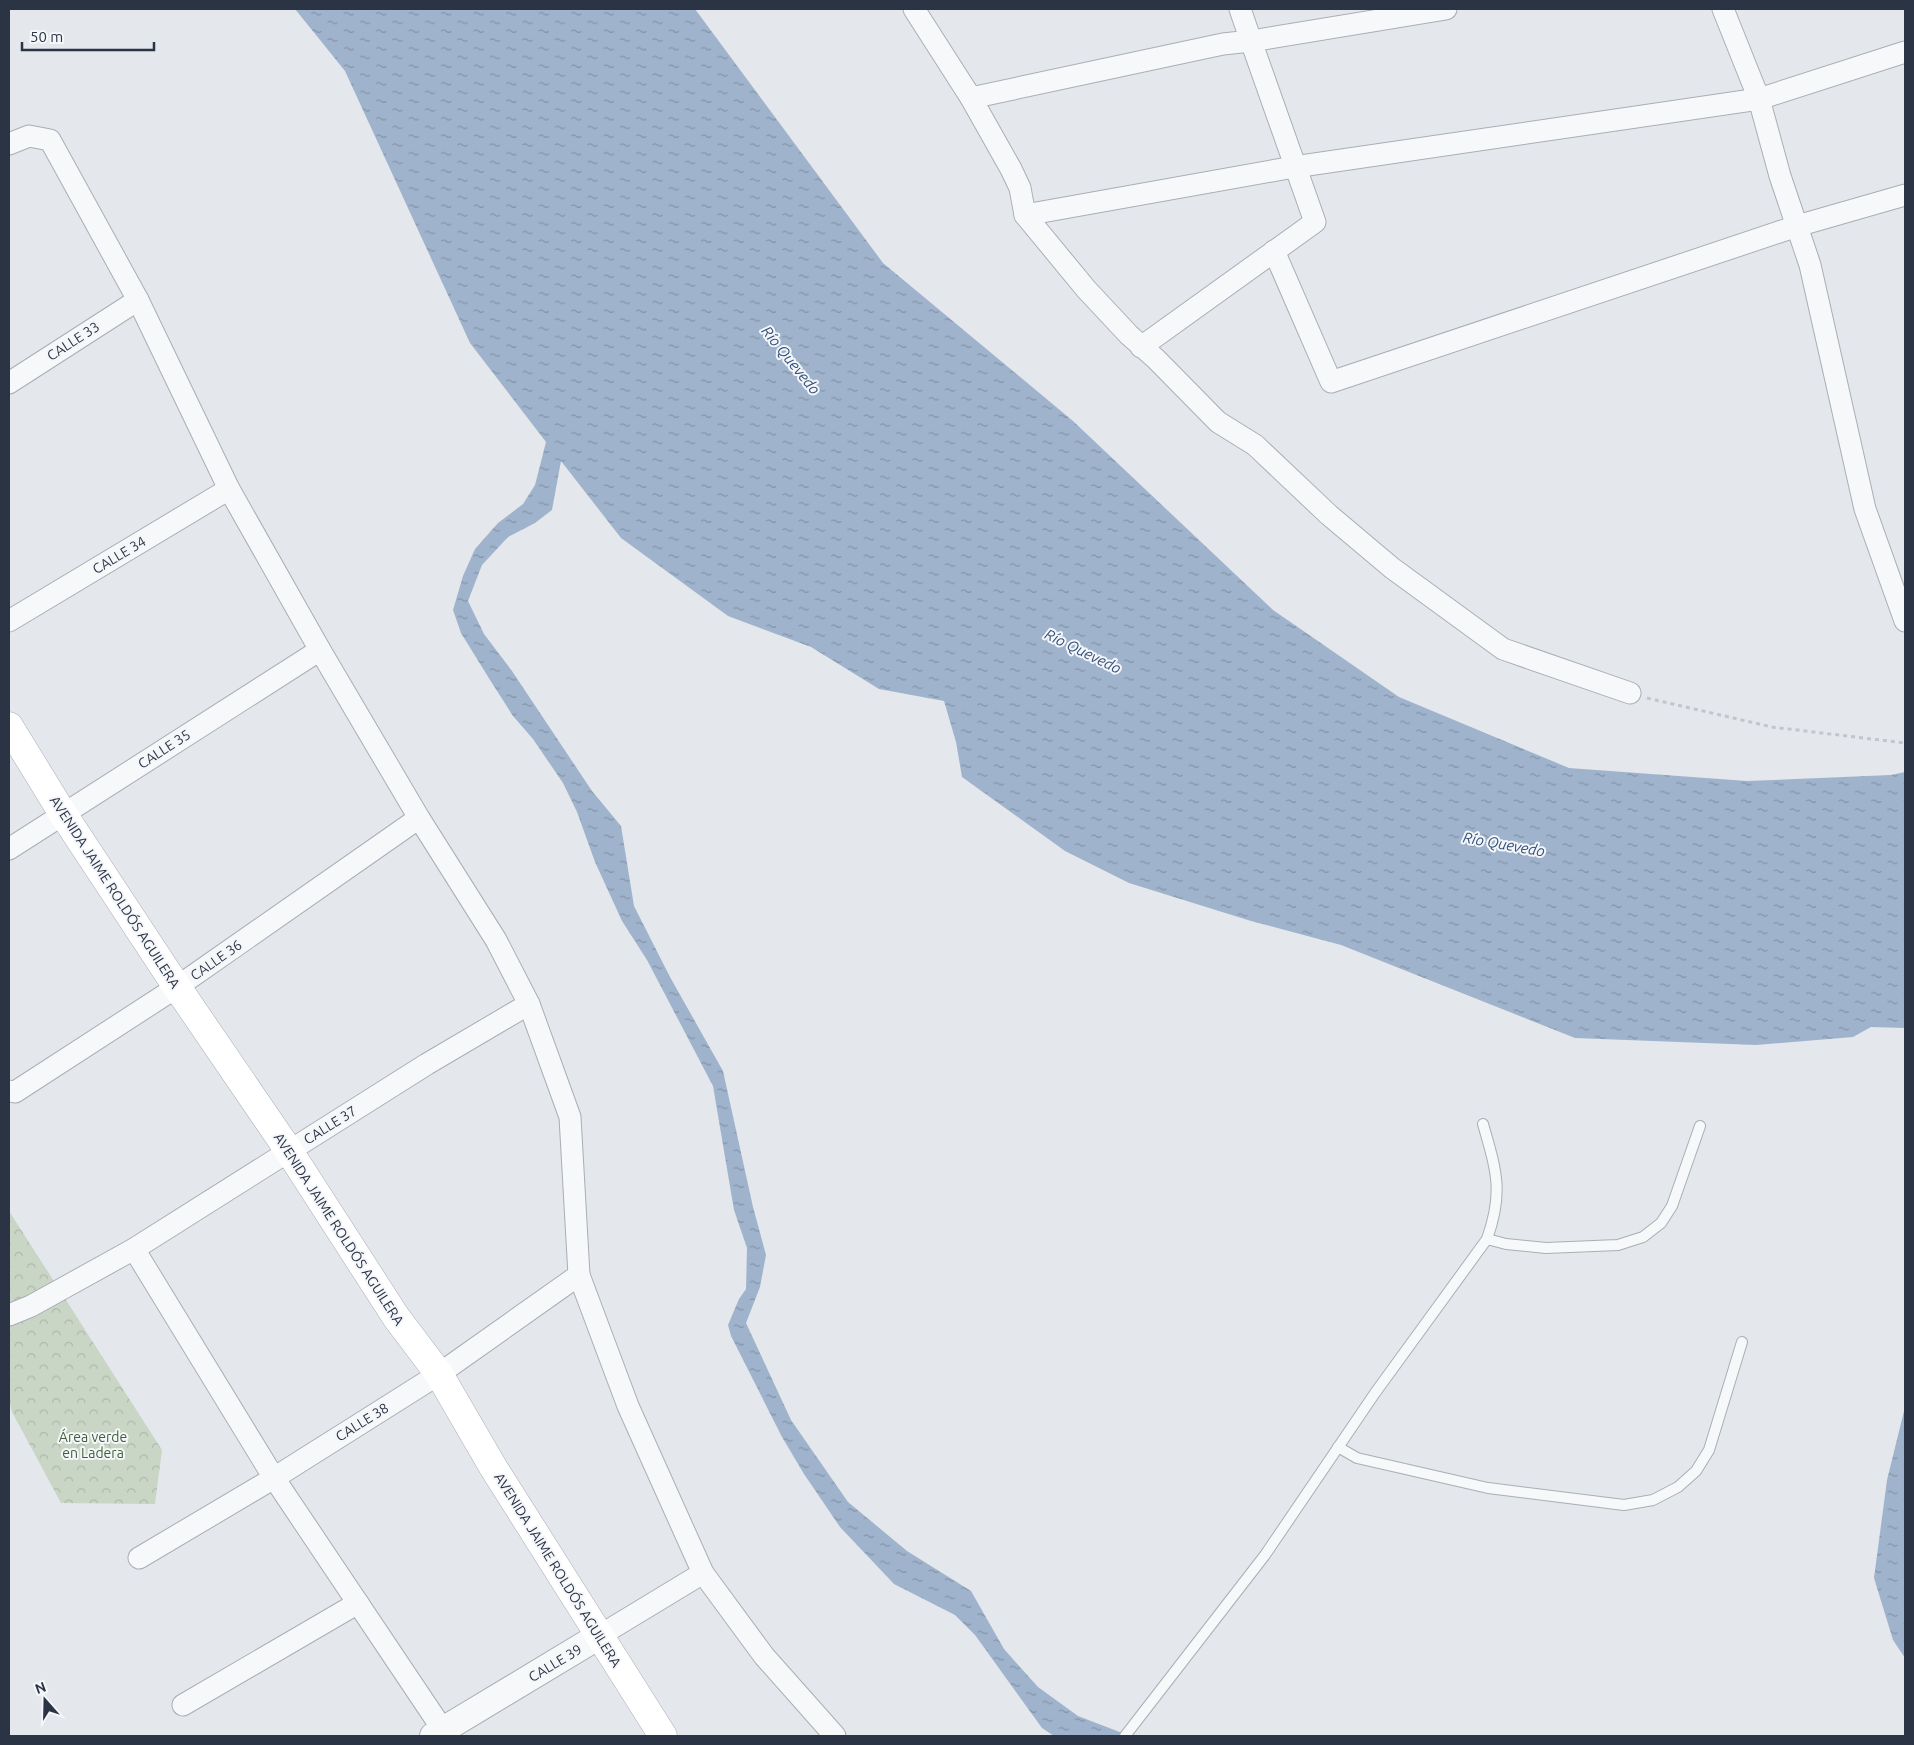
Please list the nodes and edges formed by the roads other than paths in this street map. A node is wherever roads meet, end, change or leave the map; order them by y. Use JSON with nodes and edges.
{"nodes":[{"id":1,"x":914,"y":9,"type":"edge"},
{"id":2,"x":1240,"y":9,"type":"edge"},
{"id":3,"x":1446,"y":9,"type":"edge"},
{"id":4,"x":1723,"y":9,"type":"edge"},
{"id":5,"x":1251,"y":41,"type":"junction"},
{"id":6,"x":1905,"y":52,"type":"edge"},
{"id":7,"x":971,"y":98,"type":"junction"},
{"id":8,"x":1759,"y":99,"type":"junction"},
{"id":9,"x":9,"y":144,"type":"edge"},
{"id":10,"x":1294,"y":167,"type":"junction"},
{"id":11,"x":1905,"y":195,"type":"edge"},
{"id":12,"x":1025,"y":215,"type":"junction"},
{"id":13,"x":1797,"y":226,"type":"junction"},
{"id":14,"x":1274,"y":251,"type":"junction"},
{"id":15,"x":138,"y":300,"type":"junction"},
{"id":16,"x":1141,"y":346,"type":"junction"},
{"id":17,"x":9,"y":383,"type":"edge"},
{"id":18,"x":229,"y":489,"type":"junction"},
{"id":19,"x":9,"y":621,"type":"edge"},
{"id":20,"x":1905,"y":621,"type":"edge"},
{"id":21,"x":320,"y":650,"type":"junction"},
{"id":22,"x":1630,"y":694,"type":"road end"},
{"id":23,"x":9,"y":726,"type":"edge"},
{"id":24,"x":63,"y":814,"type":"junction"},
{"id":25,"x":419,"y":818,"type":"junction"},
{"id":26,"x":9,"y":849,"type":"edge"},
{"id":27,"x":177,"y":987,"type":"junction"},
{"id":28,"x":529,"y":1004,"type":"junction"},
{"id":29,"x":9,"y":1091,"type":"edge"},
{"id":30,"x":1483,"y":1124,"type":"dead end"},
{"id":31,"x":1700,"y":1126,"type":"dead end"},
{"id":32,"x":289,"y":1151,"type":"junction"},
{"id":33,"x":1488,"y":1239,"type":"junction"},
{"id":34,"x":134,"y":1249,"type":"junction"},
{"id":35,"x":579,"y":1275,"type":"junction"},
{"id":36,"x":9,"y":1315,"type":"edge"},
{"id":37,"x":1742,"y":1342,"type":"dead end"},
{"id":38,"x":439,"y":1374,"type":"junction"},
{"id":39,"x":1338,"y":1447,"type":"junction"},
{"id":40,"x":274,"y":1478,"type":"junction"},
{"id":41,"x":139,"y":1558,"type":"dead end"},
{"id":42,"x":703,"y":1573,"type":"junction"},
{"id":43,"x":358,"y":1603,"type":"junction"},
{"id":44,"x":599,"y":1636,"type":"junction"},
{"id":45,"x":182,"y":1705,"type":"dead end"},
{"id":46,"x":441,"y":1734,"type":"edge"},
{"id":47,"x":663,"y":1736,"type":"edge"},
{"id":48,"x":835,"y":1736,"type":"edge"},
{"id":49,"x":1125,"y":1736,"type":"edge"}],
"edges":[{"from":1,"to":7,"type":"street"},
{"from":2,"to":5,"type":"street"},
{"from":3,"to":5,"type":"street"},
{"from":4,"to":8,"type":"street"},
{"from":5,"to":7,"type":"street"},
{"from":5,"to":10,"type":"street"},
{"from":6,"to":8,"type":"street"},
{"from":7,"to":12,"type":"street"},
{"from":8,"to":10,"type":"street"},
{"from":8,"to":13,"type":"street"},
{"from":9,"to":15,"type":"street"},
{"from":10,"to":12,"type":"street"},
{"from":10,"to":14,"type":"street"},
{"from":11,"to":13,"type":"street"},
{"from":12,"to":16,"type":"street"},
{"from":13,"to":14,"type":"street"},
{"from":13,"to":20,"type":"street"},
{"from":14,"to":16,"type":"street"},
{"from":15,"to":17,"type":"street","name":"CALLE 33"},
{"from":15,"to":18,"type":"street"},
{"from":16,"to":22,"type":"street"},
{"from":18,"to":19,"type":"street","name":"CALLE 34"},
{"from":18,"to":21,"type":"street"},
{"from":21,"to":24,"type":"street","name":"CALLE 35"},
{"from":21,"to":25,"type":"street"},
{"from":23,"to":24,"type":"main road","name":"AVENIDA JAIME ROLDÓS AGUILERA"},
{"from":24,"to":26,"type":"street","name":"CALLE 35"},
{"from":24,"to":27,"type":"main road","name":"AVENIDA JAIME ROLDÓS AGUILERA"},
{"from":25,"to":27,"type":"street","name":"CALLE 36"},
{"from":25,"to":28,"type":"street"},
{"from":27,"to":29,"type":"street","name":"CALLE 36"},
{"from":27,"to":32,"type":"main road","name":"AVENIDA JAIME ROLDÓS AGUILERA"},
{"from":28,"to":32,"type":"street","name":"CALLE 37"},
{"from":28,"to":35,"type":"street"},
{"from":30,"to":33,"type":"lane"},
{"from":31,"to":33,"type":"lane"},
{"from":32,"to":34,"type":"street","name":"CALLE 37"},
{"from":32,"to":38,"type":"main road","name":"AVENIDA JAIME ROLDÓS AGUILERA"},
{"from":33,"to":39,"type":"lane"},
{"from":34,"to":36,"type":"street","name":"CALLE 37"},
{"from":34,"to":40,"type":"street"},
{"from":35,"to":38,"type":"street","name":"CALLE 38"},
{"from":35,"to":42,"type":"street"},
{"from":37,"to":39,"type":"lane"},
{"from":38,"to":40,"type":"street","name":"CALLE 38"},
{"from":38,"to":44,"type":"main road","name":"AVENIDA JAIME ROLDÓS AGUILERA"},
{"from":39,"to":49,"type":"lane"},
{"from":40,"to":41,"type":"street","name":"CALLE 38"},
{"from":40,"to":43,"type":"street"},
{"from":42,"to":44,"type":"street","name":"CALLE 39"},
{"from":42,"to":48,"type":"street"},
{"from":43,"to":45,"type":"street"},
{"from":43,"to":46,"type":"street"},
{"from":44,"to":46,"type":"street","name":"CALLE 39"},
{"from":44,"to":47,"type":"main road","name":"AVENIDA JAIME ROLDÓS AGUILERA"}]}
